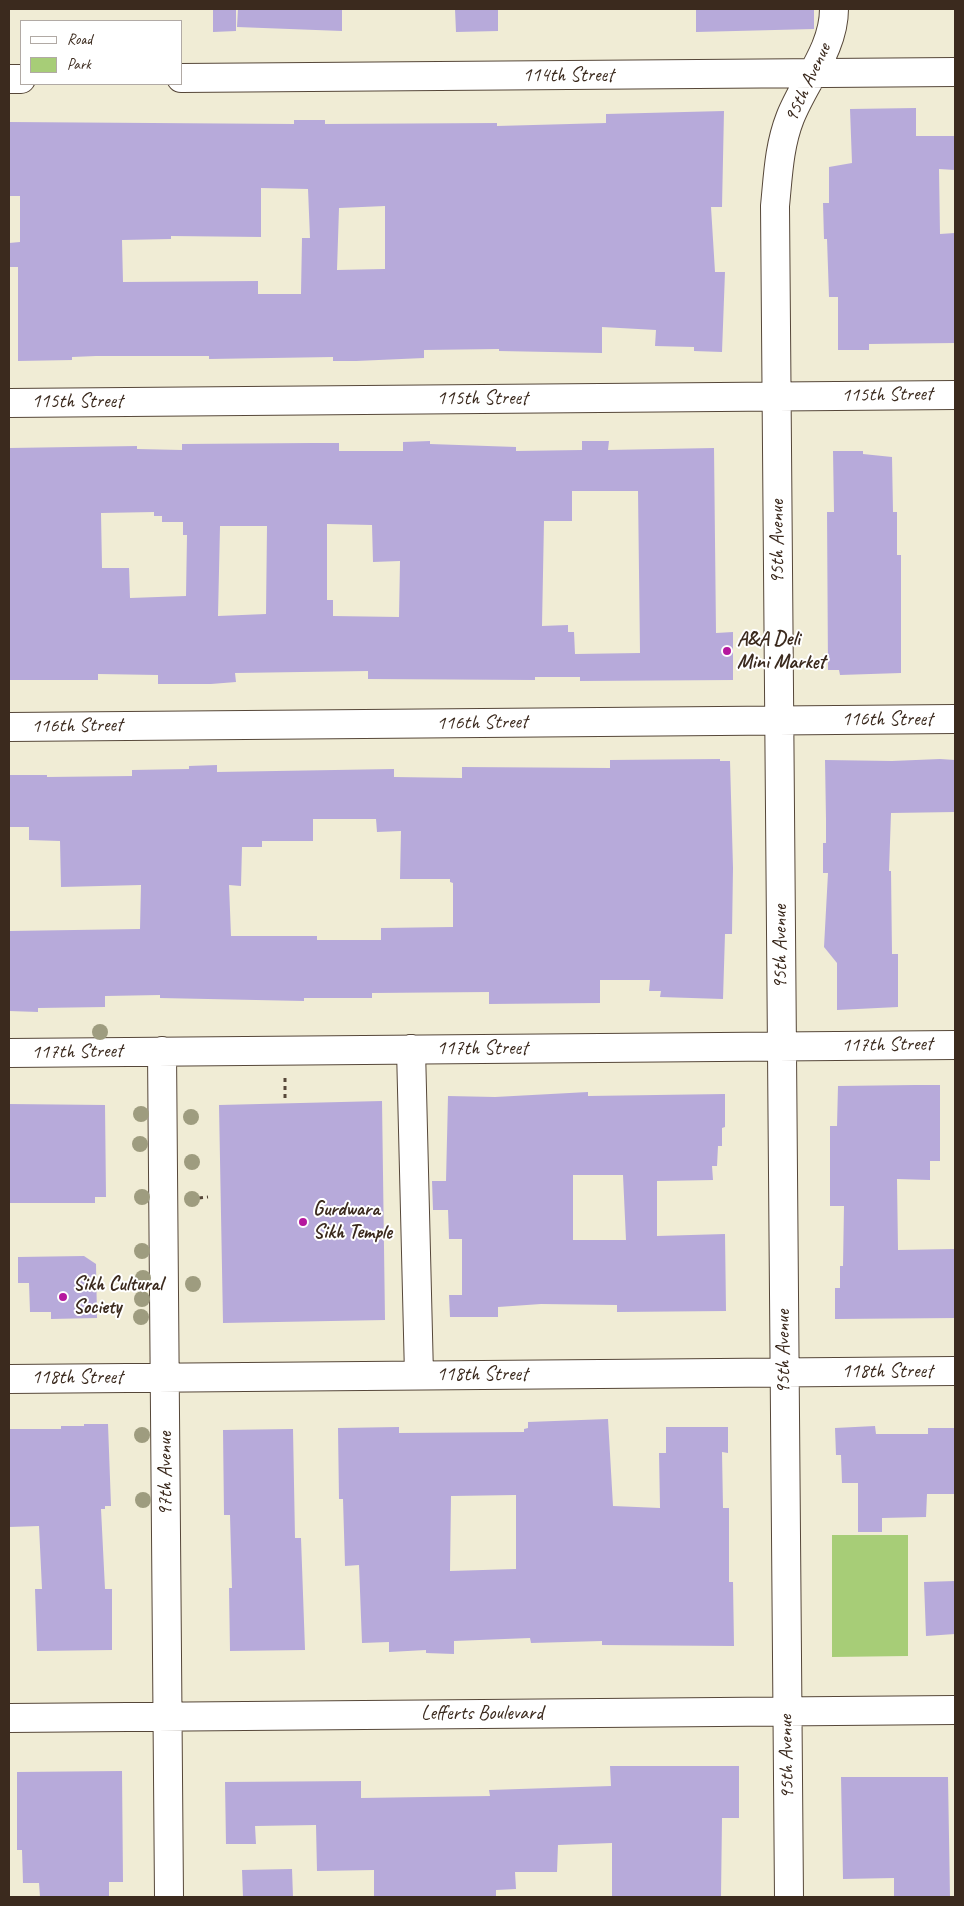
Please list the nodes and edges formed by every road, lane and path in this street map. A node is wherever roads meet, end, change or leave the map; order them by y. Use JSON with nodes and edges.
{"nodes":[{"id":1,"x":834,"y":9,"type":"edge"},
{"id":2,"x":955,"y":72,"type":"edge"},
{"id":3,"x":812,"y":74,"type":"junction"},
{"id":4,"x":182,"y":78,"type":"edge"},
{"id":5,"x":955,"y":395,"type":"edge"},
{"id":6,"x":778,"y":397,"type":"junction"},
{"id":7,"x":9,"y":403,"type":"edge"},
{"id":8,"x":779,"y":720,"type":"junction"},
{"id":9,"x":955,"y":720,"type":"edge"},
{"id":10,"x":9,"y":727,"type":"edge"},
{"id":11,"x":955,"y":1044,"type":"edge"},
{"id":12,"x":782,"y":1047,"type":"junction"},
{"id":13,"x":411,"y":1049,"type":"junction"},
{"id":14,"x":162,"y":1051,"type":"junction"},
{"id":15,"x":9,"y":1052,"type":"edge"},
{"id":16,"x":285,"y":1078,"type":"dead end"},
{"id":17,"x":285,"y":1102,"type":"dead end"},
{"id":18,"x":208,"y":1197,"type":"dead end"},
{"id":19,"x":199,"y":1198,"type":"dead end"},
{"id":20,"x":955,"y":1371,"type":"edge"},
{"id":21,"x":784,"y":1372,"type":"junction"},
{"id":22,"x":419,"y":1375,"type":"junction"},
{"id":23,"x":165,"y":1377,"type":"junction"},
{"id":24,"x":9,"y":1378,"type":"edge"},
{"id":25,"x":955,"y":1710,"type":"edge"},
{"id":26,"x":787,"y":1712,"type":"junction"},
{"id":27,"x":167,"y":1716,"type":"junction"},
{"id":28,"x":9,"y":1718,"type":"edge"},
{"id":29,"x":169,"y":1897,"type":"edge"},
{"id":30,"x":789,"y":1897,"type":"edge"}],
"edges":[{"from":1,"to":3,"type":"street","name":"95th Avenue"},
{"from":2,"to":3,"type":"street","name":"114th Street"},
{"from":3,"to":4,"type":"street","name":"114th Street"},
{"from":3,"to":6,"type":"street","name":"95th Avenue"},
{"from":5,"to":6,"type":"street","name":"115th Street"},
{"from":6,"to":7,"type":"street","name":"115th Street"},
{"from":6,"to":8,"type":"street","name":"95th Avenue"},
{"from":8,"to":9,"type":"street","name":"116th Street"},
{"from":8,"to":10,"type":"street","name":"116th Street"},
{"from":8,"to":12,"type":"street","name":"95th Avenue"},
{"from":11,"to":12,"type":"street","name":"117th Street"},
{"from":12,"to":13,"type":"street","name":"117th Street"},
{"from":12,"to":21,"type":"street","name":"95th Avenue"},
{"from":13,"to":14,"type":"street","name":"117th Street"},
{"from":13,"to":22,"type":"street"},
{"from":14,"to":15,"type":"street","name":"117th Street"},
{"from":14,"to":23,"type":"street","name":"97th Avenue"},
{"from":16,"to":17,"type":"path"},
{"from":18,"to":19,"type":"path"},
{"from":20,"to":21,"type":"street","name":"118th Street"},
{"from":21,"to":22,"type":"street","name":"118th Street"},
{"from":21,"to":26,"type":"street","name":"95th Avenue"},
{"from":22,"to":23,"type":"street","name":"118th Street"},
{"from":23,"to":24,"type":"street","name":"118th Street"},
{"from":23,"to":27,"type":"street","name":"97th Avenue"},
{"from":25,"to":26,"type":"street","name":"Lefferts Boulevard"},
{"from":26,"to":27,"type":"street","name":"Lefferts Boulevard"},
{"from":26,"to":30,"type":"street","name":"95th Avenue"},
{"from":27,"to":28,"type":"street","name":"Lefferts Boulevard"},
{"from":27,"to":29,"type":"street","name":"97th Avenue"}]}
